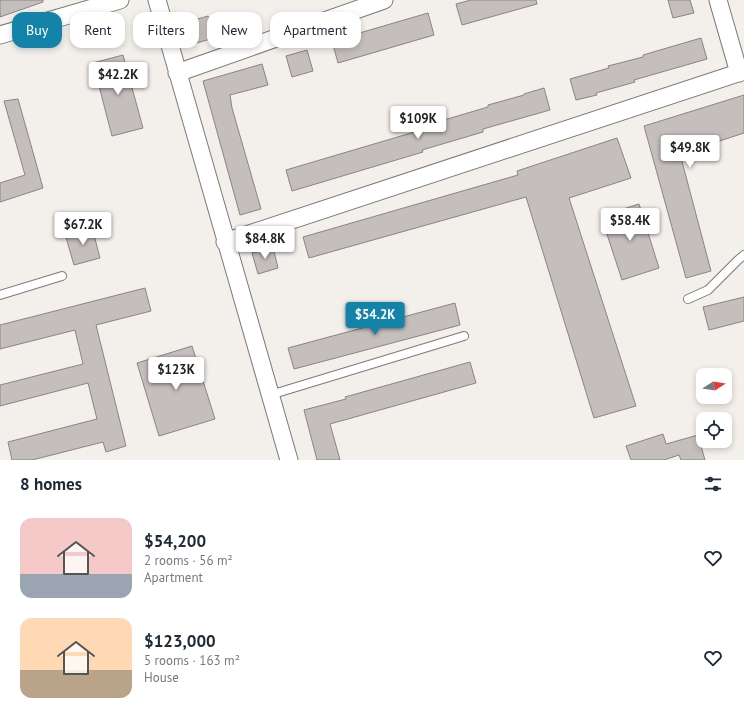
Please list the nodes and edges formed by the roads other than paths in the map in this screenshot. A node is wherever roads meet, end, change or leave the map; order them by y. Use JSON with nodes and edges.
{"nodes":[{"id":1,"x":120,"y":0,"type":"edge"},
{"id":2,"x":157,"y":0,"type":"edge"},
{"id":3,"x":384,"y":0,"type":"edge"},
{"id":4,"x":718,"y":0,"type":"edge"},
{"id":5,"x":0,"y":35,"type":"edge"},
{"id":6,"x":742,"y":72,"type":"edge"},
{"id":7,"x":177,"y":73,"type":"junction"},
{"id":8,"x":225,"y":242,"type":"junction"},
{"id":9,"x":744,"y":256,"type":"edge"},
{"id":10,"x":62,"y":276,"type":"dead end"},
{"id":11,"x":0,"y":295,"type":"edge"},
{"id":12,"x":688,"y":299,"type":"dead end"},
{"id":13,"x":464,"y":336,"type":"dead end"},
{"id":14,"x":270,"y":395,"type":"junction"},
{"id":15,"x":288,"y":460,"type":"edge"}],
"edges":[{"from":1,"to":5,"type":"street"},
{"from":2,"to":7,"type":"street"},
{"from":3,"to":7,"type":"street"},
{"from":4,"to":6,"type":"street"},
{"from":6,"to":8,"type":"street"},
{"from":7,"to":8,"type":"street"},
{"from":8,"to":14,"type":"street"},
{"from":9,"to":12,"type":"lane"},
{"from":10,"to":11,"type":"lane"},
{"from":13,"to":14,"type":"lane"},
{"from":14,"to":15,"type":"street"}]}
